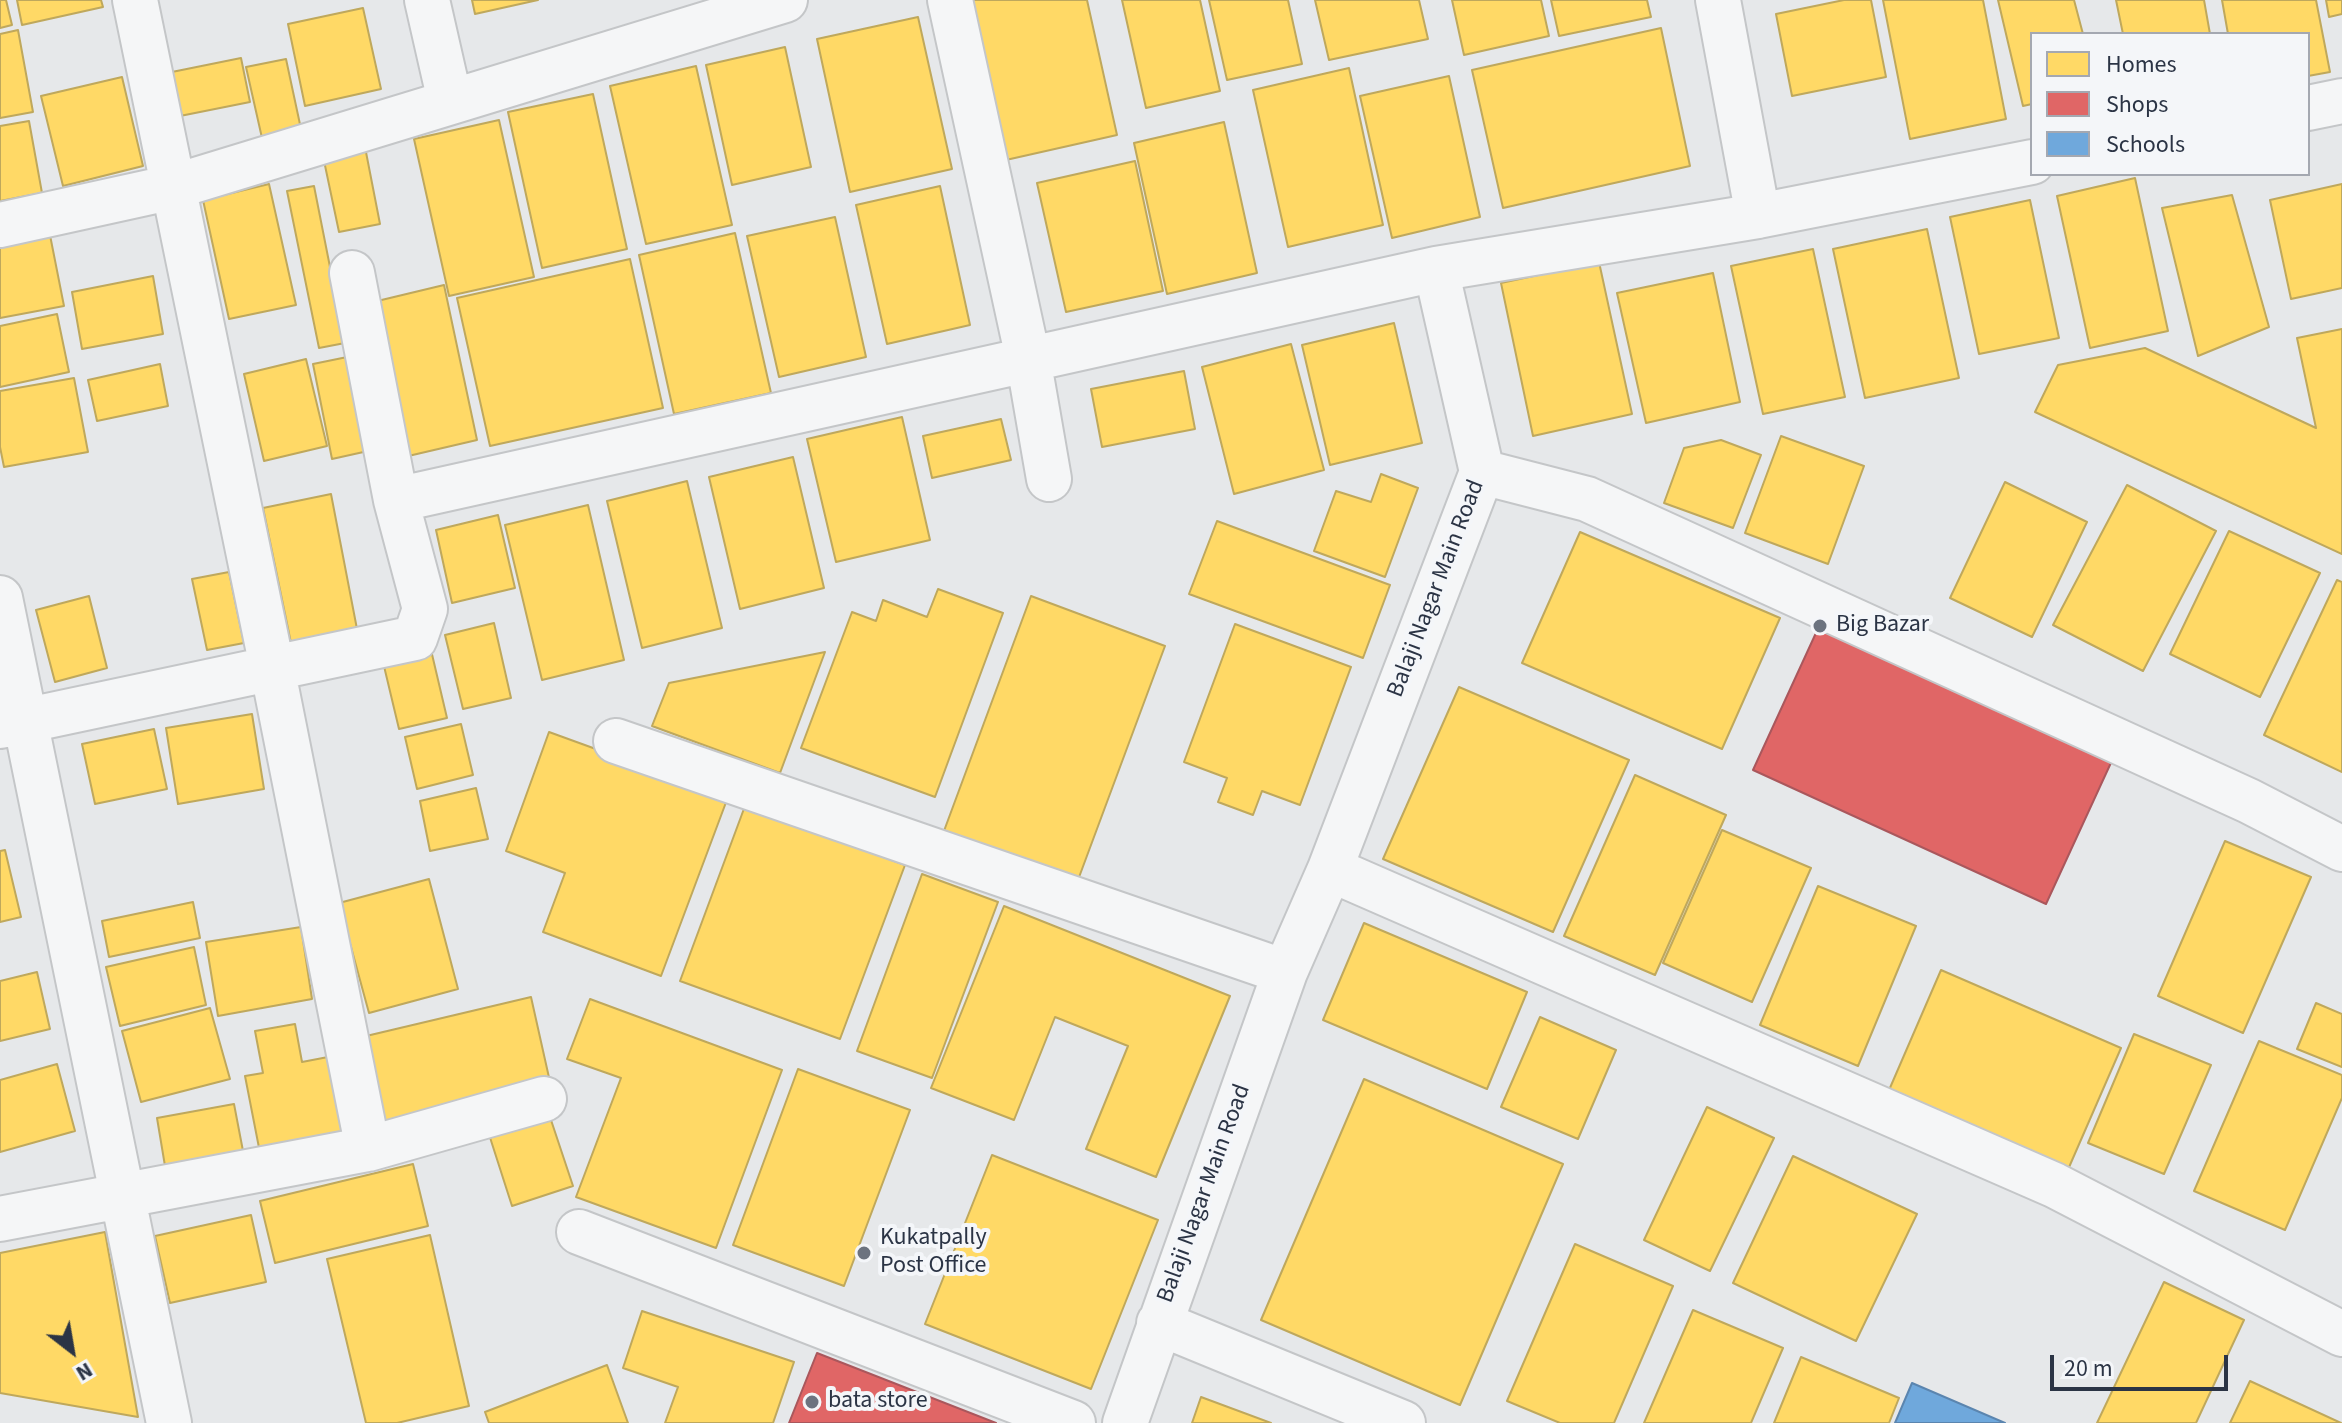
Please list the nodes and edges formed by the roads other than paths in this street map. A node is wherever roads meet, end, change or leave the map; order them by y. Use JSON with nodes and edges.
{"nodes":[{"id":1,"x":135,"y":0,"type":"edge"},
{"id":2,"x":427,"y":0,"type":"edge"},
{"id":3,"x":785,"y":0,"type":"edge"},
{"id":4,"x":950,"y":0,"type":"edge"},
{"id":5,"x":1718,"y":0,"type":"edge"},
{"id":6,"x":450,"y":101,"type":"junction"},
{"id":7,"x":2342,"y":101,"type":"edge"},
{"id":8,"x":2310,"y":108,"type":"edge"},
{"id":9,"x":2030,"y":162,"type":"edge"},
{"id":10,"x":173,"y":187,"type":"junction"},
{"id":11,"x":1758,"y":216,"type":"junction"},
{"id":12,"x":0,"y":225,"type":"edge"},
{"id":13,"x":1436,"y":269,"type":"junction"},
{"id":14,"x":352,"y":273,"type":"dead end"},
{"id":15,"x":1028,"y":358,"type":"junction"},
{"id":16,"x":1482,"y":472,"type":"junction"},
{"id":17,"x":1049,"y":479,"type":"dead end"},
{"id":18,"x":396,"y":500,"type":"junction"},
{"id":19,"x":0,"y":598,"type":"edge"},
{"id":20,"x":272,"y":667,"type":"junction"},
{"id":21,"x":13,"y":724,"type":"edge"},
{"id":22,"x":616,"y":741,"type":"dead end"},
{"id":23,"x":2342,"y":849,"type":"edge"},
{"id":24,"x":1330,"y":869,"type":"junction"},
{"id":25,"x":1285,"y":972,"type":"junction"},
{"id":26,"x":544,"y":1099,"type":"dead end"},
{"id":27,"x":368,"y":1149,"type":"junction"},
{"id":28,"x":123,"y":1196,"type":"junction"},
{"id":29,"x":0,"y":1219,"type":"edge"},
{"id":30,"x":579,"y":1232,"type":"dead end"},
{"id":31,"x":1159,"y":1323,"type":"junction"},
{"id":32,"x":2342,"y":1334,"type":"edge"},
{"id":33,"x":169,"y":1423,"type":"edge"},
{"id":34,"x":1073,"y":1423,"type":"edge"},
{"id":35,"x":1125,"y":1423,"type":"edge"},
{"id":36,"x":1403,"y":1423,"type":"edge"}],
"edges":[{"from":1,"to":10,"type":"street"},
{"from":2,"to":6,"type":"street"},
{"from":3,"to":6,"type":"street"},
{"from":4,"to":15,"type":"street"},
{"from":5,"to":11,"type":"street"},
{"from":6,"to":10,"type":"street"},
{"from":7,"to":8,"type":"street"},
{"from":9,"to":11,"type":"street"},
{"from":10,"to":12,"type":"street"},
{"from":10,"to":20,"type":"street"},
{"from":11,"to":13,"type":"street"},
{"from":13,"to":15,"type":"street"},
{"from":13,"to":16,"type":"street","name":"Balaji Nagar Main Road"},
{"from":14,"to":18,"type":"street"},
{"from":15,"to":17,"type":"street"},
{"from":15,"to":18,"type":"street"},
{"from":16,"to":23,"type":"street"},
{"from":16,"to":24,"type":"street","name":"Balaji Nagar Main Road"},
{"from":18,"to":20,"type":"street"},
{"from":19,"to":21,"type":"street"},
{"from":20,"to":21,"type":"street"},
{"from":20,"to":27,"type":"street"},
{"from":21,"to":28,"type":"street"},
{"from":22,"to":25,"type":"street"},
{"from":24,"to":25,"type":"street","name":"Balaji Nagar Main Road"},
{"from":24,"to":32,"type":"street"},
{"from":25,"to":31,"type":"street","name":"Balaji Nagar Main Road"},
{"from":26,"to":27,"type":"street"},
{"from":27,"to":28,"type":"street"},
{"from":28,"to":29,"type":"street"},
{"from":28,"to":33,"type":"street"},
{"from":30,"to":34,"type":"street"},
{"from":31,"to":35,"type":"street","name":"Balaji Nagar Main Road"},
{"from":31,"to":36,"type":"street"}]}
